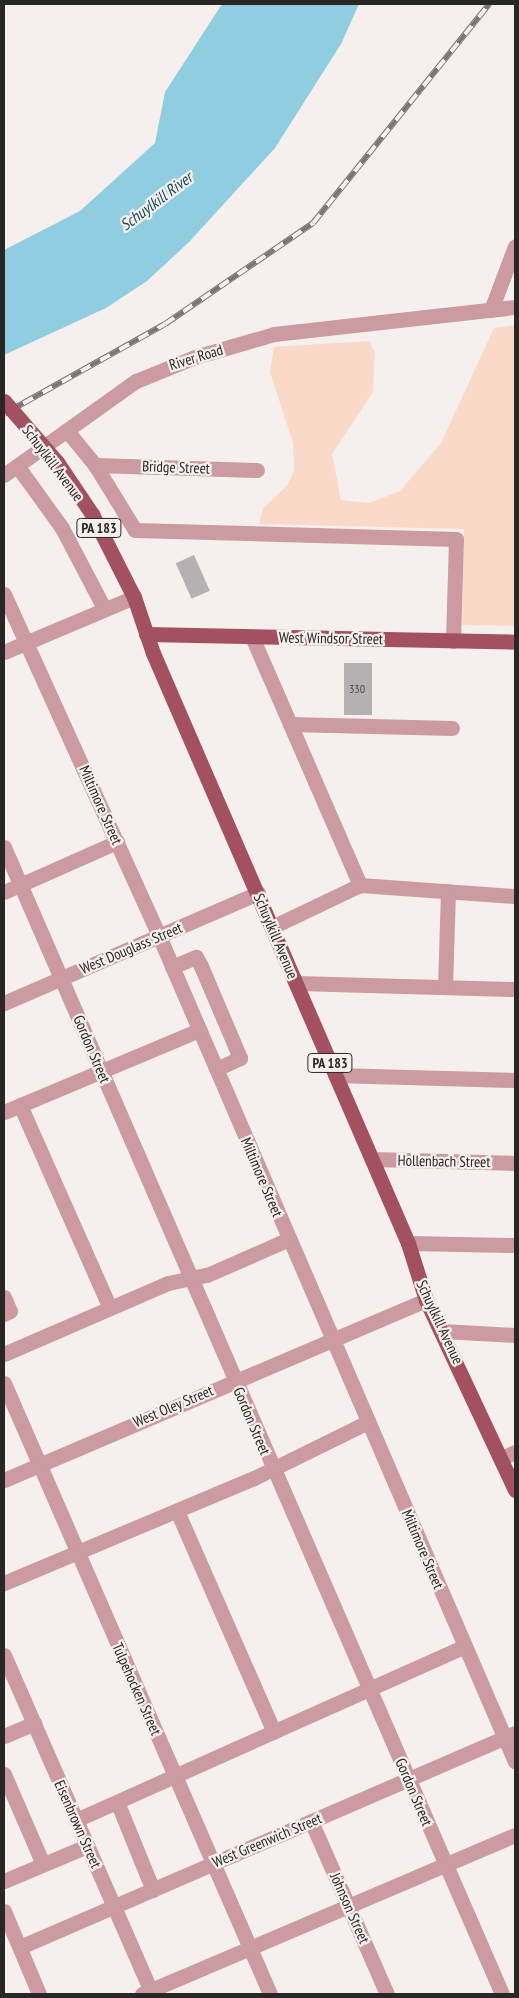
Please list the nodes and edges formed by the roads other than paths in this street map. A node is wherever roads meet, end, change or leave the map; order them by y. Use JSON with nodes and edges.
{"nodes":[{"id":1,"x":515,"y":246,"type":"edge"},
{"id":2,"x":515,"y":307,"type":"edge"},
{"id":3,"x":491,"y":310,"type":"junction"},
{"id":4,"x":4,"y":401,"type":"edge"},
{"id":5,"x":68,"y":432,"type":"junction"},
{"id":6,"x":95,"y":465,"type":"junction"},
{"id":7,"x":18,"y":467,"type":"junction"},
{"id":8,"x":257,"y":470,"type":"dead end"},
{"id":9,"x":4,"y":475,"type":"edge"},
{"id":10,"x":4,"y":594,"type":"edge"},
{"id":11,"x":134,"y":597,"type":"junction"},
{"id":12,"x":110,"y":606,"type":"junction"},
{"id":13,"x":146,"y":634,"type":"junction"},
{"id":14,"x":252,"y":636,"type":"junction"},
{"id":15,"x":453,"y":641,"type":"junction"},
{"id":16,"x":27,"y":642,"type":"junction"},
{"id":17,"x":515,"y":642,"type":"edge"},
{"id":18,"x":4,"y":652,"type":"edge"},
{"id":19,"x":290,"y":724,"type":"junction"},
{"id":20,"x":452,"y":728,"type":"dead end"},
{"id":21,"x":117,"y":842,"type":"junction"},
{"id":22,"x":4,"y":846,"type":"edge"},
{"id":23,"x":20,"y":884,"type":"junction"},
{"id":24,"x":360,"y":885,"type":"junction"},
{"id":25,"x":448,"y":891,"type":"junction"},
{"id":26,"x":4,"y":892,"type":"edge"},
{"id":27,"x":258,"y":893,"type":"junction"},
{"id":28,"x":515,"y":896,"type":"edge"},
{"id":29,"x":272,"y":927,"type":"junction"},
{"id":30,"x":159,"y":936,"type":"junction"},
{"id":31,"x":172,"y":967,"type":"junction"},
{"id":32,"x":62,"y":978,"type":"junction"},
{"id":33,"x":297,"y":983,"type":"junction"},
{"id":34,"x":446,"y":987,"type":"junction"},
{"id":35,"x":515,"y":988,"type":"edge"},
{"id":36,"x":4,"y":1003,"type":"edge"},
{"id":37,"x":199,"y":1030,"type":"junction"},
{"id":38,"x":216,"y":1069,"type":"junction"},
{"id":39,"x":101,"y":1071,"type":"junction"},
{"id":40,"x":335,"y":1075,"type":"junction"},
{"id":41,"x":515,"y":1080,"type":"edge"},
{"id":42,"x":20,"y":1105,"type":"junction"},
{"id":43,"x":4,"y":1112,"type":"edge"},
{"id":44,"x":372,"y":1159,"type":"junction"},
{"id":45,"x":515,"y":1162,"type":"edge"},
{"id":46,"x":289,"y":1239,"type":"junction"},
{"id":47,"x":408,"y":1243,"type":"junction"},
{"id":48,"x":515,"y":1245,"type":"edge"},
{"id":49,"x":190,"y":1278,"type":"junction"},
{"id":50,"x":4,"y":1297,"type":"edge"},
{"id":51,"x":426,"y":1300,"type":"junction"},
{"id":52,"x":110,"y":1308,"type":"junction"},
{"id":53,"x":4,"y":1314,"type":"edge"},
{"id":54,"x":443,"y":1332,"type":"junction"},
{"id":55,"x":515,"y":1335,"type":"edge"},
{"id":56,"x":332,"y":1339,"type":"junction"},
{"id":57,"x":4,"y":1354,"type":"edge"},
{"id":58,"x":234,"y":1380,"type":"junction"},
{"id":59,"x":4,"y":1383,"type":"edge"},
{"id":60,"x":368,"y":1422,"type":"junction"},
{"id":61,"x":508,"y":1455,"type":"edge"},
{"id":62,"x":39,"y":1464,"type":"junction"},
{"id":63,"x":272,"y":1467,"type":"junction"},
{"id":64,"x":4,"y":1480,"type":"edge"},
{"id":65,"x":515,"y":1490,"type":"edge"},
{"id":66,"x":177,"y":1511,"type":"junction"},
{"id":67,"x":78,"y":1554,"type":"junction"},
{"id":68,"x":4,"y":1583,"type":"edge"},
{"id":69,"x":465,"y":1646,"type":"junction"},
{"id":70,"x":4,"y":1654,"type":"edge"},
{"id":71,"x":369,"y":1689,"type":"junction"},
{"id":72,"x":34,"y":1723,"type":"junction"},
{"id":73,"x":274,"y":1732,"type":"junction"},
{"id":74,"x":4,"y":1736,"type":"edge"},
{"id":75,"x":510,"y":1736,"type":"edge"},
{"id":76,"x":515,"y":1762,"type":"edge"},
{"id":77,"x":4,"y":1774,"type":"edge"},
{"id":78,"x":175,"y":1777,"type":"junction"},
{"id":79,"x":408,"y":1779,"type":"junction"},
{"id":80,"x":118,"y":1804,"type":"junction"},
{"id":81,"x":76,"y":1820,"type":"junction"},
{"id":82,"x":311,"y":1822,"type":"junction"},
{"id":83,"x":515,"y":1835,"type":"edge"},
{"id":84,"x":87,"y":1846,"type":"junction"},
{"id":85,"x":43,"y":1864,"type":"junction"},
{"id":86,"x":213,"y":1864,"type":"junction"},
{"id":87,"x":446,"y":1865,"type":"junction"},
{"id":88,"x":4,"y":1881,"type":"edge"},
{"id":89,"x":153,"y":1890,"type":"junction"},
{"id":90,"x":114,"y":1907,"type":"junction"},
{"id":91,"x":350,"y":1907,"type":"junction"},
{"id":92,"x":4,"y":1911,"type":"edge"},
{"id":93,"x":20,"y":1947,"type":"junction"},
{"id":94,"x":250,"y":1949,"type":"junction"},
{"id":95,"x":148,"y":1993,"type":"edge"},
{"id":96,"x":39,"y":1994,"type":"edge"},
{"id":97,"x":270,"y":1994,"type":"edge"},
{"id":98,"x":387,"y":1994,"type":"edge"},
{"id":99,"x":502,"y":1994,"type":"edge"}],
"edges":[{"from":1,"to":3,"type":"street"},
{"from":2,"to":3,"type":"street","name":"River Road"},
{"from":3,"to":5,"type":"street","name":"River Road"},
{"from":4,"to":11,"type":"main road","name":"Schuylkill Avenue","number":"PA 183","bridge":true},
{"from":5,"to":6,"type":"street","name":"Schuylkill Avenue"},
{"from":5,"to":7,"type":"street","name":"River Road"},
{"from":6,"to":8,"type":"street","name":"Bridge Street"},
{"from":6,"to":15,"type":"street","name":"Schuylkill Avenue"},
{"from":7,"to":9,"type":"street","name":"River Road"},
{"from":7,"to":12,"type":"street","name":"Schuylkill Avenue"},
{"from":10,"to":16,"type":"street","name":"Miltimore Street"},
{"from":11,"to":12,"type":"street"},
{"from":11,"to":13,"type":"main road","name":"Schuylkill Avenue","number":"PA 183"},
{"from":12,"to":16,"type":"street"},
{"from":13,"to":14,"type":"main road","name":"West Windsor Street"},
{"from":13,"to":27,"type":"main road","name":"Schuylkill Avenue","number":"PA 183"},
{"from":14,"to":15,"type":"main road","name":"West Windsor Street"},
{"from":14,"to":19,"type":"street"},
{"from":15,"to":17,"type":"main road","name":"West Windsor Street"},
{"from":16,"to":18,"type":"street"},
{"from":16,"to":21,"type":"street","name":"Miltimore Street"},
{"from":19,"to":20,"type":"street"},
{"from":19,"to":24,"type":"street"},
{"from":21,"to":23,"type":"street"},
{"from":21,"to":30,"type":"street","name":"Miltimore Street"},
{"from":22,"to":23,"type":"street","name":"Gordon Street"},
{"from":23,"to":26,"type":"street"},
{"from":23,"to":32,"type":"street","name":"Gordon Street"},
{"from":24,"to":25,"type":"street"},
{"from":24,"to":29,"type":"street"},
{"from":25,"to":28,"type":"street"},
{"from":25,"to":34,"type":"street"},
{"from":27,"to":29,"type":"main road","name":"Schuylkill Avenue","number":"PA 183"},
{"from":27,"to":30,"type":"street","name":"West Douglass Street"},
{"from":29,"to":33,"type":"main road","name":"Schuylkill Avenue","number":"PA 183"},
{"from":30,"to":31,"type":"street","name":"Miltimore Street"},
{"from":30,"to":32,"type":"street","name":"West Douglass Street"},
{"from":31,"to":37,"type":"street","name":"Miltimore Street"},
{"from":31,"to":38,"type":"street"},
{"from":32,"to":36,"type":"street","name":"West Douglass Street"},
{"from":32,"to":39,"type":"street","name":"Gordon Street"},
{"from":33,"to":34,"type":"street"},
{"from":33,"to":40,"type":"main road","name":"Schuylkill Avenue","number":"PA 183"},
{"from":34,"to":35,"type":"street"},
{"from":37,"to":38,"type":"street","name":"Miltimore Street"},
{"from":37,"to":39,"type":"street"},
{"from":38,"to":46,"type":"street","name":"Miltimore Street"},
{"from":39,"to":42,"type":"street"},
{"from":39,"to":49,"type":"street","name":"Gordon Street"},
{"from":40,"to":41,"type":"street"},
{"from":40,"to":44,"type":"main road","name":"Schuylkill Avenue","number":"PA 183"},
{"from":42,"to":43,"type":"street"},
{"from":42,"to":52,"type":"street"},
{"from":44,"to":45,"type":"street","name":"Hollenbach Street"},
{"from":44,"to":47,"type":"main road","name":"Schuylkill Avenue","number":"PA 183"},
{"from":46,"to":49,"type":"street"},
{"from":46,"to":56,"type":"street","name":"Miltimore Street"},
{"from":47,"to":48,"type":"street"},
{"from":47,"to":51,"type":"main road","name":"Schuylkill Avenue","number":"PA 183"},
{"from":49,"to":52,"type":"street"},
{"from":49,"to":58,"type":"street","name":"Gordon Street"},
{"from":50,"to":53,"type":"street"},
{"from":51,"to":54,"type":"main road","name":"Schuylkill Avenue","number":"PA 183"},
{"from":51,"to":56,"type":"street","name":"West Oley Street"},
{"from":52,"to":57,"type":"street"},
{"from":54,"to":55,"type":"street"},
{"from":54,"to":61,"type":"main road","name":"Schuylkill Avenue","number":"PA 183"},
{"from":56,"to":58,"type":"street","name":"West Oley Street"},
{"from":56,"to":60,"type":"street","name":"Miltimore Street"},
{"from":58,"to":62,"type":"street","name":"West Oley Street"},
{"from":58,"to":63,"type":"street","name":"Gordon Street"},
{"from":59,"to":62,"type":"street","name":"Tulpehocken Street"},
{"from":60,"to":63,"type":"street"},
{"from":60,"to":69,"type":"street","name":"Miltimore Street"},
{"from":61,"to":65,"type":"main road","name":"Schuylkill Avenue","number":"PA 183"},
{"from":62,"to":64,"type":"street","name":"West Oley Street"},
{"from":62,"to":67,"type":"street","name":"Tulpehocken Street"},
{"from":63,"to":66,"type":"street"},
{"from":63,"to":71,"type":"street","name":"Gordon Street"},
{"from":66,"to":67,"type":"street"},
{"from":66,"to":73,"type":"street"},
{"from":67,"to":68,"type":"street"},
{"from":67,"to":78,"type":"street","name":"Tulpehocken Street"},
{"from":69,"to":71,"type":"street"},
{"from":69,"to":75,"type":"street","name":"Miltimore Street"},
{"from":70,"to":72,"type":"street","name":"Eisenbrown Street"},
{"from":71,"to":73,"type":"street"},
{"from":71,"to":79,"type":"street","name":"Gordon Street"},
{"from":72,"to":74,"type":"street"},
{"from":72,"to":81,"type":"street","name":"Eisenbrown Street"},
{"from":73,"to":78,"type":"street"},
{"from":75,"to":76,"type":"street","name":"Miltimore Street"},
{"from":75,"to":79,"type":"street","name":"West Greenwich Street"},
{"from":77,"to":85,"type":"street"},
{"from":78,"to":80,"type":"street"},
{"from":78,"to":86,"type":"street","name":"Tulpehocken Street"},
{"from":79,"to":82,"type":"street","name":"West Greenwich Street"},
{"from":79,"to":87,"type":"street","name":"Gordon Street"},
{"from":80,"to":81,"type":"street"},
{"from":80,"to":89,"type":"street"},
{"from":81,"to":84,"type":"street","name":"Eisenbrown Street"},
{"from":82,"to":86,"type":"street","name":"West Greenwich Street"},
{"from":82,"to":91,"type":"street","name":"Johnson Street"},
{"from":83,"to":87,"type":"street"},
{"from":84,"to":85,"type":"street"},
{"from":84,"to":90,"type":"street","name":"Eisenbrown Street"},
{"from":85,"to":88,"type":"street"},
{"from":86,"to":89,"type":"street","name":"West Greenwich Street"},
{"from":86,"to":94,"type":"street","name":"Tulpehocken Street"},
{"from":87,"to":91,"type":"street"},
{"from":87,"to":99,"type":"street","name":"Gordon Street"},
{"from":89,"to":90,"type":"street","name":"West Greenwich Street"},
{"from":90,"to":93,"type":"street","name":"West Greenwich Street"},
{"from":90,"to":95,"type":"street","name":"Eisenbrown Street"},
{"from":91,"to":94,"type":"street"},
{"from":91,"to":98,"type":"street","name":"Johnson Street"},
{"from":92,"to":93,"type":"street"},
{"from":93,"to":96,"type":"street"},
{"from":94,"to":95,"type":"street"},
{"from":94,"to":97,"type":"street","name":"Tulpehocken Street"}]}
